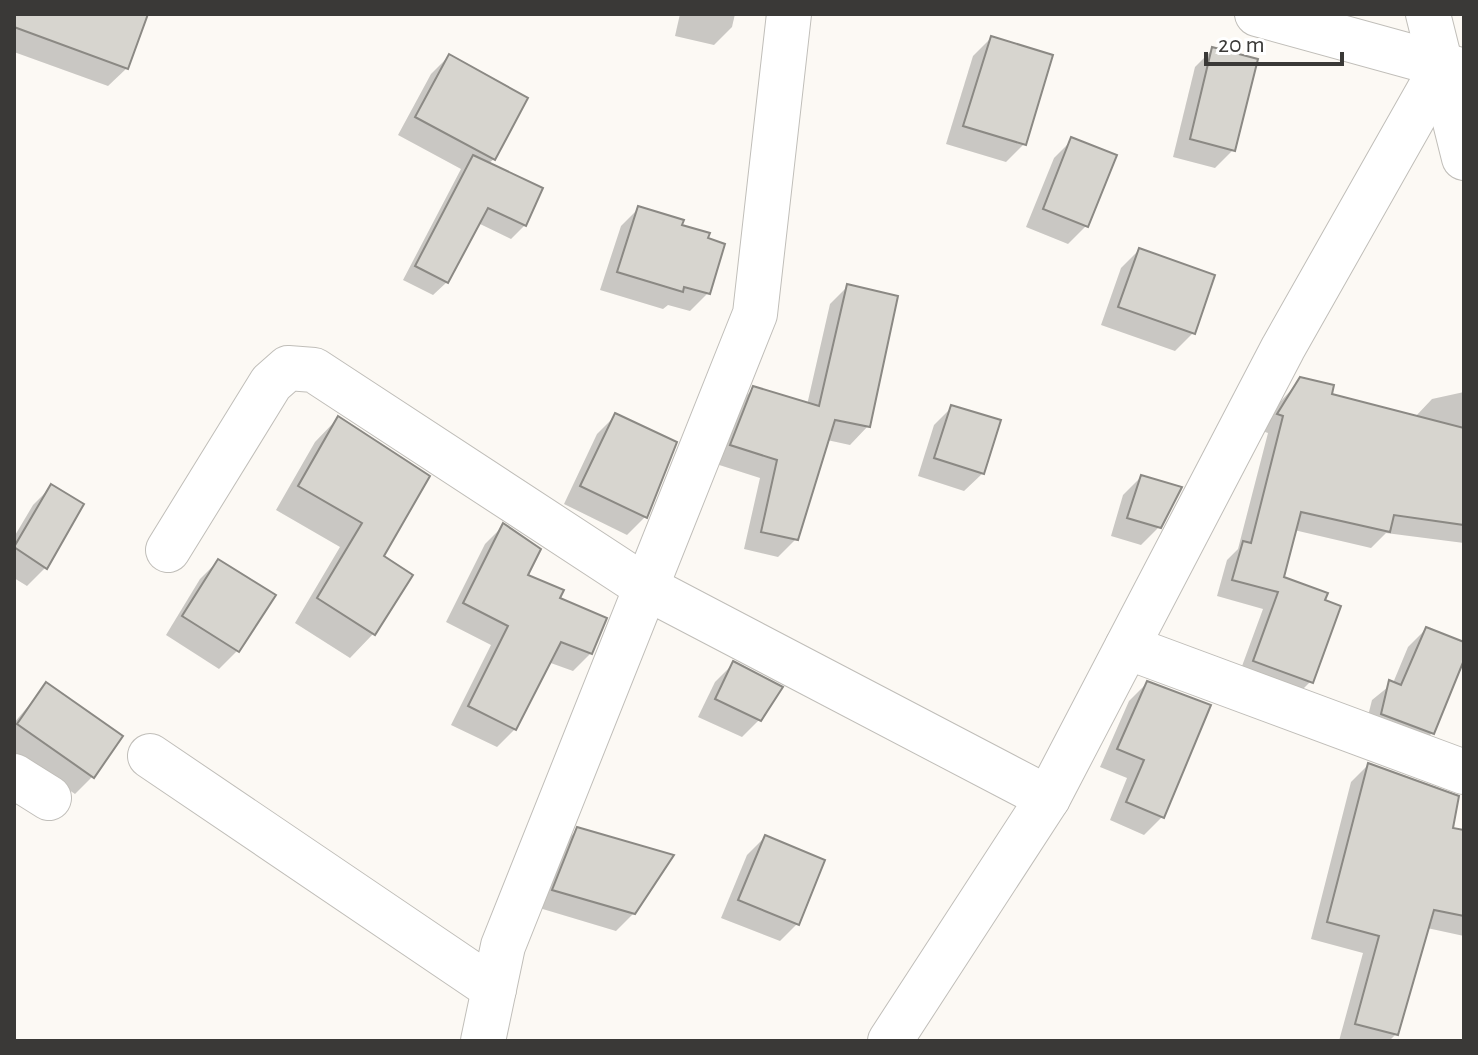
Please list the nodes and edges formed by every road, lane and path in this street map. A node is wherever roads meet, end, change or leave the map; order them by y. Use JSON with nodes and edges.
{"nodes":[{"id":1,"x":789,"y":14,"type":"edge"},
{"id":2,"x":1257,"y":14,"type":"edge"},
{"id":3,"x":1428,"y":14,"type":"edge"},
{"id":4,"x":1453,"y":69,"type":"edge"},
{"id":5,"x":1464,"y":158,"type":"edge"},
{"id":6,"x":168,"y":550,"type":"dead end"},
{"id":7,"x":647,"y":588,"type":"junction"},
{"id":8,"x":1127,"y":647,"type":"junction"},
{"id":9,"x":150,"y":756,"type":"dead end"},
{"id":10,"x":1464,"y":772,"type":"edge"},
{"id":11,"x":1048,"y":798,"type":"junction"},
{"id":12,"x":494,"y":989,"type":"junction"},
{"id":13,"x":483,"y":1041,"type":"edge"},
{"id":14,"x":890,"y":1041,"type":"edge"}],
"edges":[{"from":1,"to":7,"type":"street"},
{"from":2,"to":4,"type":"street"},
{"from":3,"to":4,"type":"street"},
{"from":4,"to":5,"type":"street"},
{"from":4,"to":8,"type":"street"},
{"from":6,"to":7,"type":"street"},
{"from":7,"to":11,"type":"street"},
{"from":7,"to":12,"type":"street"},
{"from":8,"to":10,"type":"street"},
{"from":8,"to":11,"type":"street"},
{"from":9,"to":12,"type":"street"},
{"from":11,"to":14,"type":"street"},
{"from":12,"to":13,"type":"street"}]}
